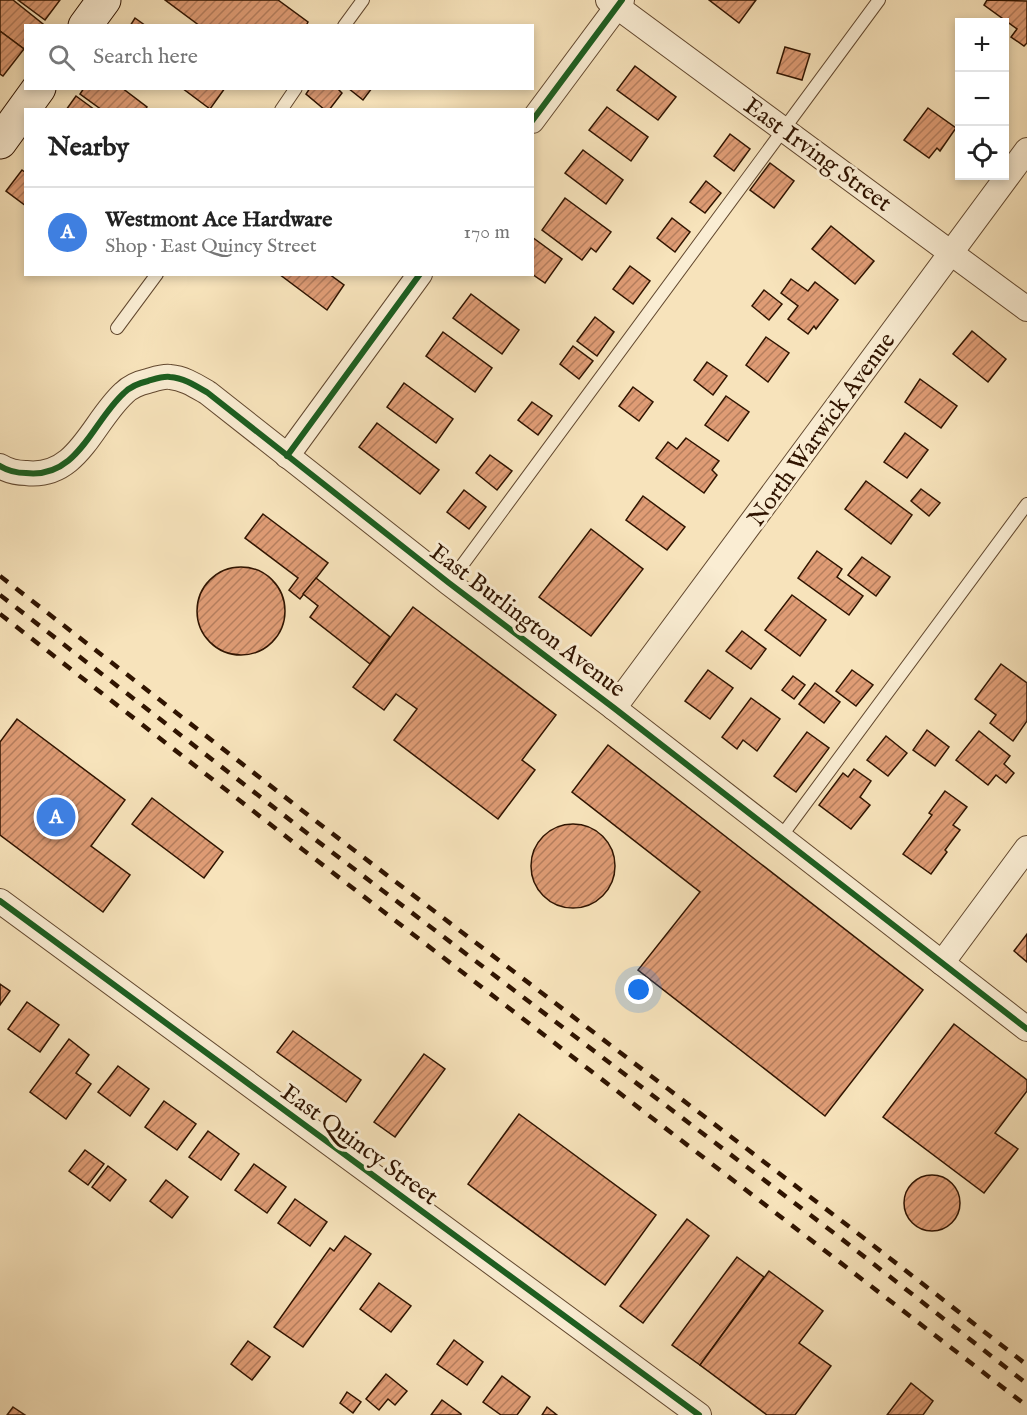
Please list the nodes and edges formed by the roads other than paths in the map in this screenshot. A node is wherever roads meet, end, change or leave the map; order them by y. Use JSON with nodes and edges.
{"nodes":[{"id":1,"x":104,"y":0,"type":"edge"},
{"id":2,"x":363,"y":0,"type":"edge"},
{"id":3,"x":879,"y":0,"type":"edge"},
{"id":4,"x":616,"y":2,"type":"edge"},
{"id":5,"x":87,"y":24,"type":"edge"},
{"id":6,"x":345,"y":24,"type":"edge"},
{"id":7,"x":38,"y":90,"type":"edge"},
{"id":8,"x":295,"y":90,"type":"edge"},
{"id":9,"x":25,"y":108,"type":"edge"},
{"id":10,"x":281,"y":108,"type":"edge"},
{"id":11,"x":24,"y":109,"type":"edge"},
{"id":12,"x":534,"y":118,"type":"edge"},
{"id":13,"x":784,"y":130,"type":"junction"},
{"id":14,"x":0,"y":142,"type":"edge"},
{"id":15,"x":1027,"y":150,"type":"edge"},
{"id":16,"x":951,"y":253,"type":"junction"},
{"id":17,"x":156,"y":276,"type":"edge"},
{"id":18,"x":419,"y":276,"type":"edge"},
{"id":19,"x":1027,"y":309,"type":"edge"},
{"id":20,"x":117,"y":328,"type":"dead end"},
{"id":21,"x":287,"y":456,"type":"junction"},
{"id":22,"x":0,"y":466,"type":"edge"},
{"id":23,"x":1027,"y":504,"type":"edge"},
{"id":24,"x":449,"y":583,"type":"junction"},
{"id":25,"x":614,"y":708,"type":"junction"},
{"id":26,"x":780,"y":838,"type":"junction"},
{"id":27,"x":1027,"y":848,"type":"edge"},
{"id":28,"x":0,"y":901,"type":"edge"},
{"id":29,"x":942,"y":963,"type":"junction"},
{"id":30,"x":1027,"y":1029,"type":"edge"},
{"id":31,"x":699,"y":1415,"type":"edge"}],
"edges":[{"from":1,"to":5,"type":"main road"},
{"from":2,"to":6,"type":"lane"},
{"from":3,"to":13,"type":"lane"},
{"from":4,"to":12,"type":"street"},
{"from":4,"to":13,"type":"street","name":"East Irving Street"},
{"from":7,"to":9,"type":"main road"},
{"from":8,"to":10,"type":"lane"},
{"from":11,"to":14,"type":"main road"},
{"from":13,"to":16,"type":"street","name":"East Irving Street"},
{"from":13,"to":24,"type":"lane"},
{"from":15,"to":16,"type":"street","name":"North Warwick Avenue"},
{"from":16,"to":19,"type":"street","name":"East Irving Street"},
{"from":16,"to":25,"type":"street","name":"North Warwick Avenue"},
{"from":17,"to":20,"type":"lane"},
{"from":18,"to":21,"type":"street"},
{"from":21,"to":22,"type":"street","name":"East Burlington Avenue"},
{"from":21,"to":24,"type":"street","name":"East Burlington Avenue"},
{"from":23,"to":26,"type":"lane"},
{"from":24,"to":25,"type":"street","name":"East Burlington Avenue"},
{"from":25,"to":26,"type":"street","name":"East Burlington Avenue"},
{"from":26,"to":29,"type":"street","name":"East Burlington Avenue"},
{"from":27,"to":29,"type":"street"},
{"from":28,"to":31,"type":"street","name":"East Quincy Street"},
{"from":29,"to":30,"type":"street","name":"East Burlington Avenue"}]}
